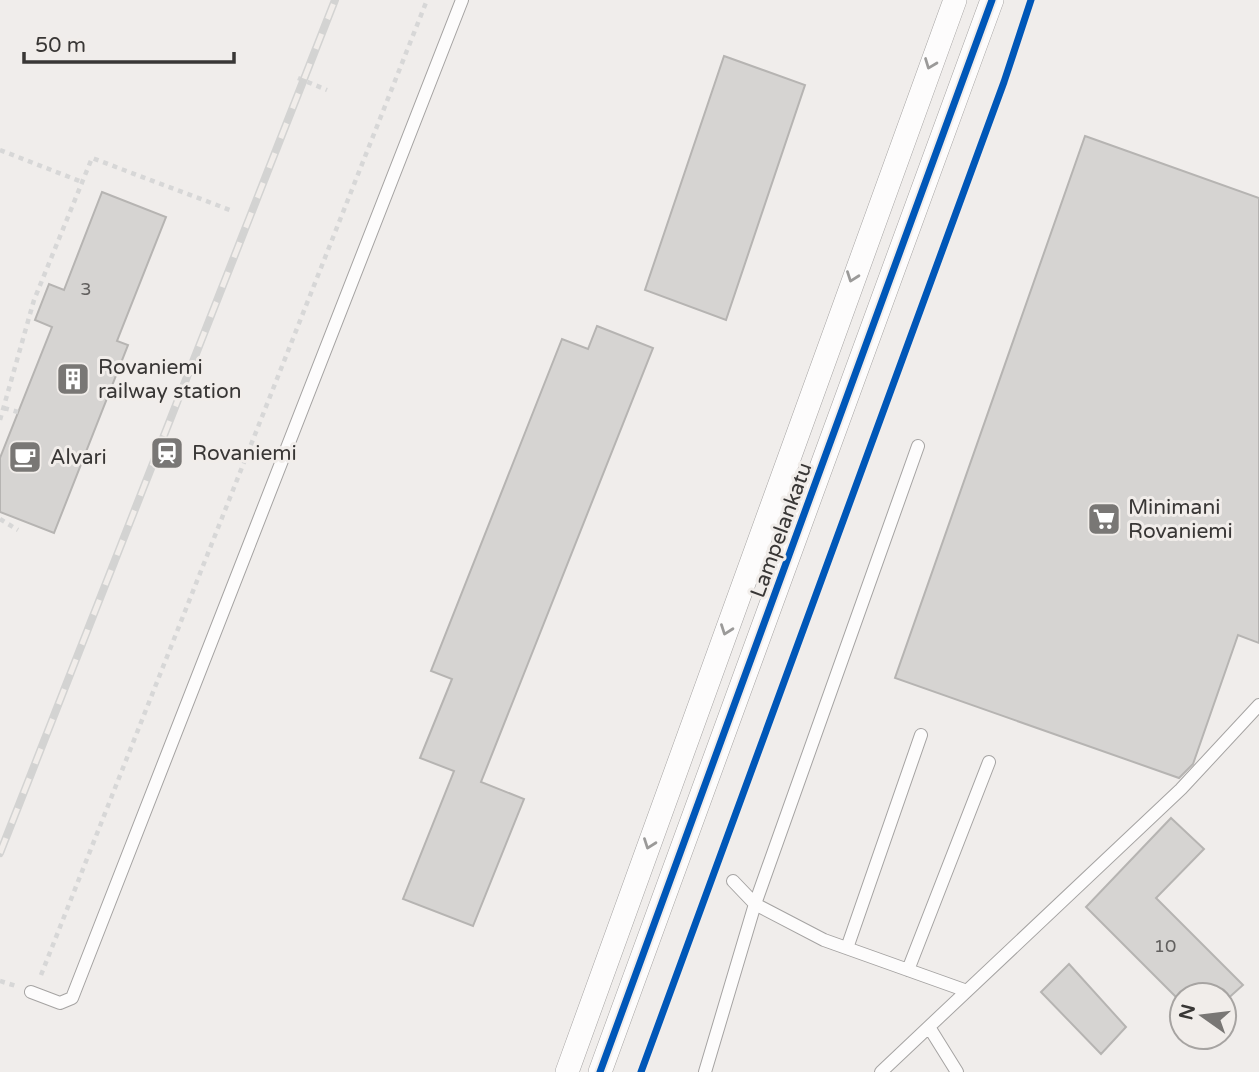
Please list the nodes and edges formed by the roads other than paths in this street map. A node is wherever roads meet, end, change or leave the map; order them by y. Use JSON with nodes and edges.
{"nodes":[{"id":1,"x":462,"y":0,"type":"edge"},
{"id":2,"x":955,"y":0,"type":"edge"},
{"id":3,"x":992,"y":0,"type":"edge"},
{"id":4,"x":918,"y":446,"type":"dead end"},
{"id":5,"x":1259,"y":705,"type":"edge"},
{"id":6,"x":920,"y":734,"type":"dead end"},
{"id":7,"x":989,"y":762,"type":"dead end"},
{"id":8,"x":733,"y":881,"type":"dead end"},
{"id":9,"x":755,"y":904,"type":"junction"},
{"id":10,"x":847,"y":948,"type":"junction"},
{"id":11,"x":908,"y":970,"type":"junction"},
{"id":12,"x":967,"y":991,"type":"junction"},
{"id":13,"x":31,"y":992,"type":"road end"},
{"id":14,"x":929,"y":1027,"type":"junction"},
{"id":15,"x":567,"y":1072,"type":"edge"},
{"id":16,"x":600,"y":1072,"type":"edge"},
{"id":17,"x":705,"y":1072,"type":"edge"},
{"id":18,"x":881,"y":1072,"type":"edge"},
{"id":19,"x":957,"y":1072,"type":"edge"}],
"edges":[{"from":1,"to":13,"type":"lane"},
{"from":2,"to":15,"type":"street","name":"Lampelankatu","one_way":true},
{"from":3,"to":16,"type":"street","name":"Lampelankatu"},
{"from":4,"to":9,"type":"lane"},
{"from":5,"to":12,"type":"lane"},
{"from":6,"to":10,"type":"lane"},
{"from":7,"to":11,"type":"lane"},
{"from":8,"to":9,"type":"lane"},
{"from":9,"to":10,"type":"lane"},
{"from":9,"to":17,"type":"lane"},
{"from":10,"to":11,"type":"lane"},
{"from":11,"to":12,"type":"lane"},
{"from":12,"to":14,"type":"lane"},
{"from":14,"to":18,"type":"lane"},
{"from":14,"to":19,"type":"lane"}]}
